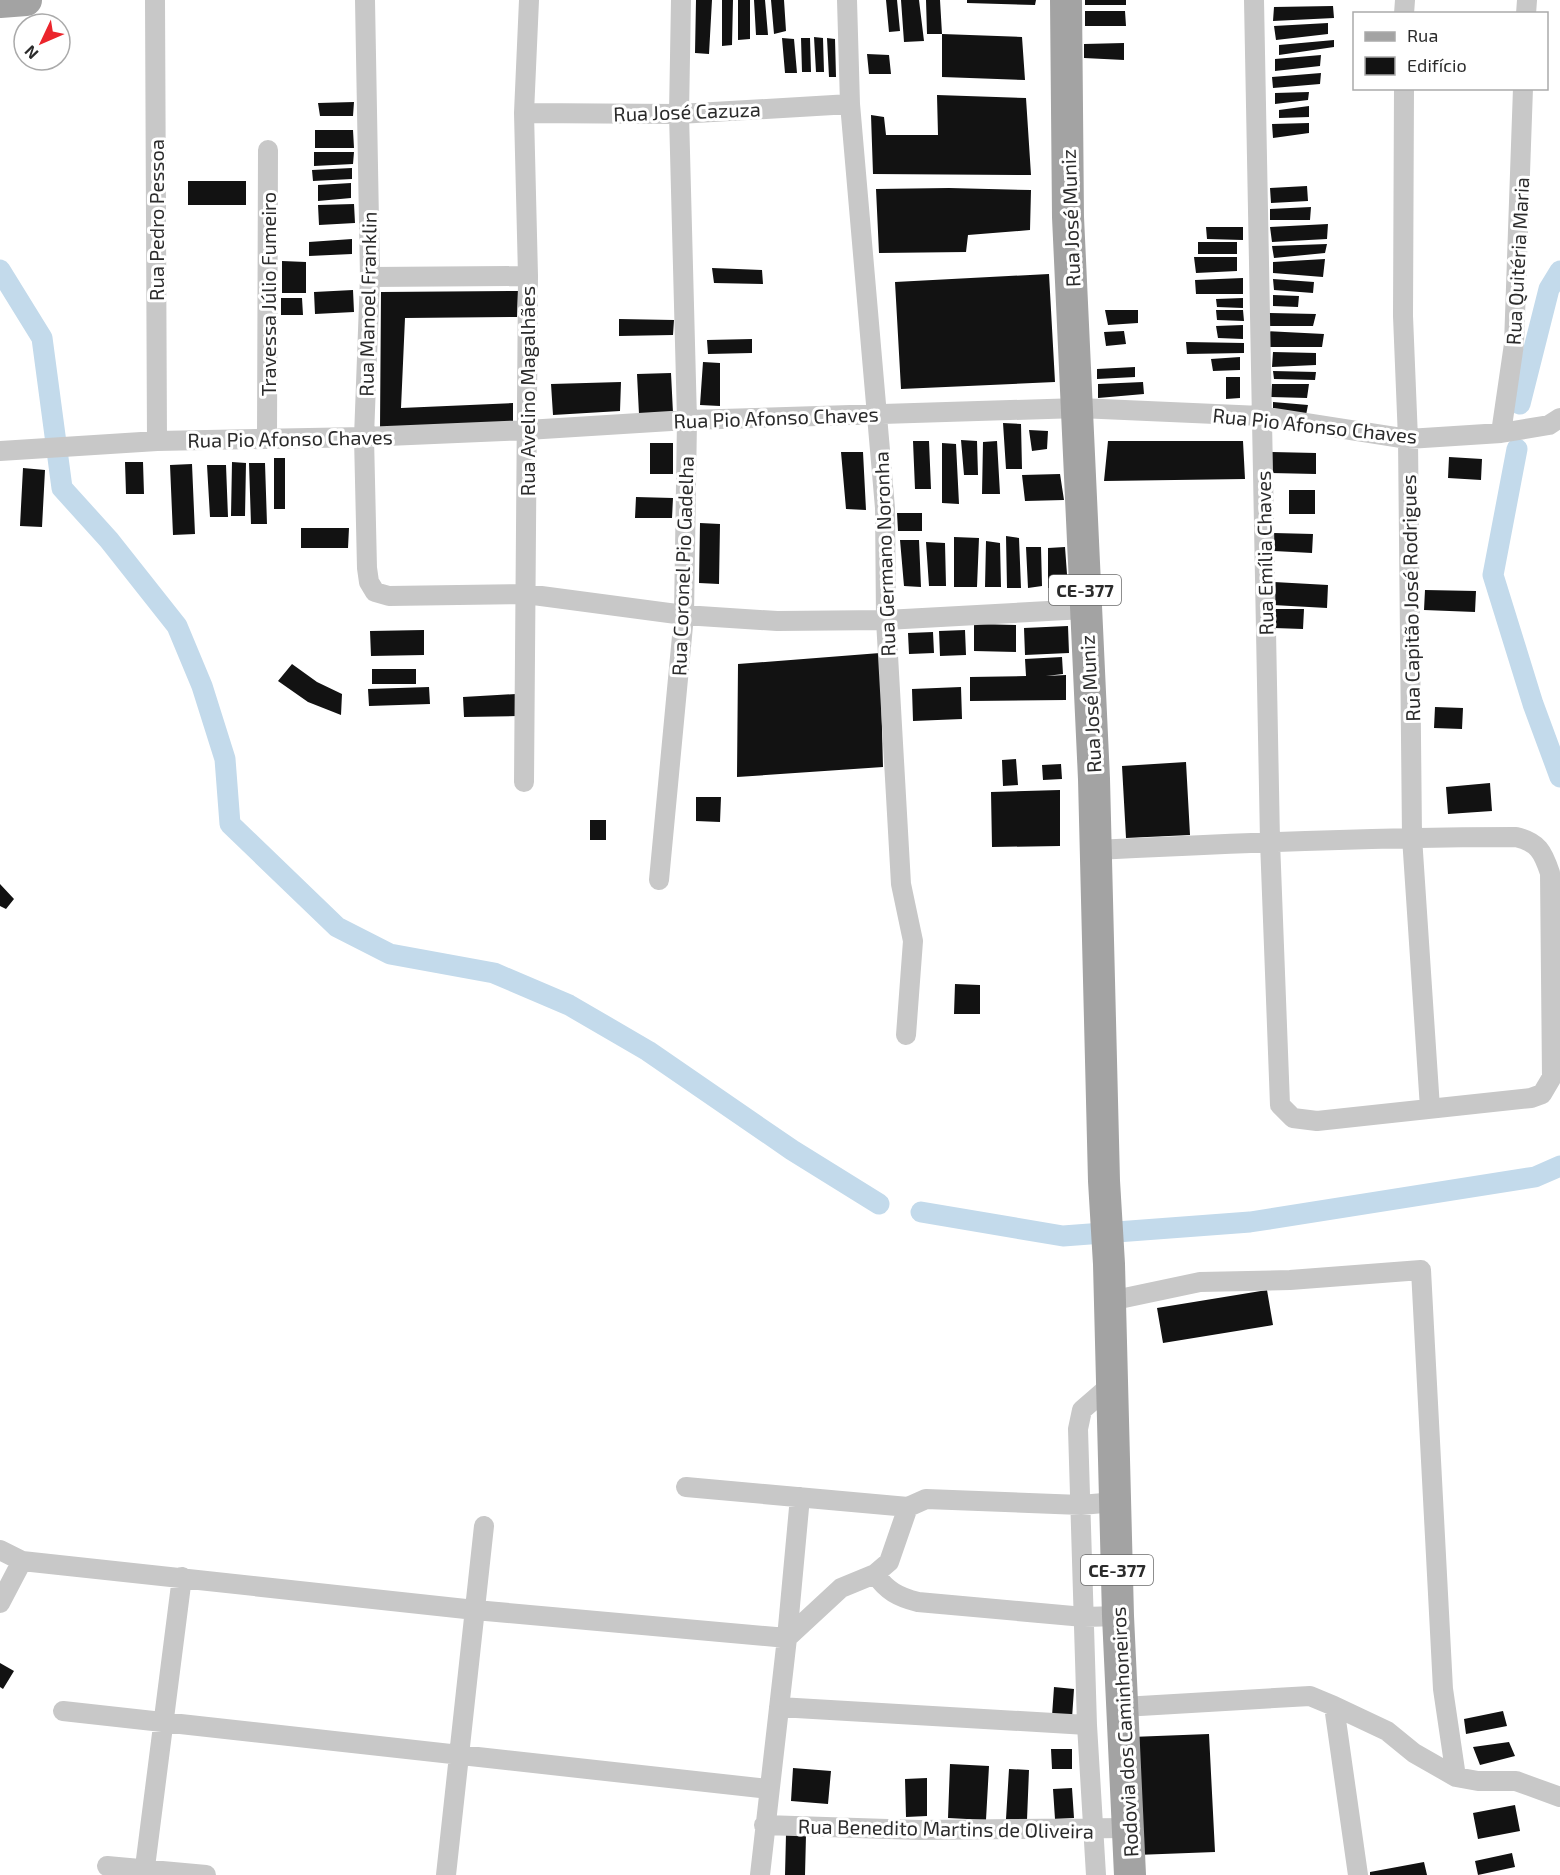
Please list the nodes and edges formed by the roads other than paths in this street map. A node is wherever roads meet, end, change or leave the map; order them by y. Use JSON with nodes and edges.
{"nodes":[{"id":1,"x":26,"y":0,"type":"edge"},
{"id":2,"x":155,"y":0,"type":"edge"},
{"id":3,"x":365,"y":0,"type":"edge"},
{"id":4,"x":529,"y":0,"type":"edge"},
{"id":5,"x":681,"y":0,"type":"edge"},
{"id":6,"x":847,"y":0,"type":"edge"},
{"id":7,"x":1066,"y":0,"type":"edge"},
{"id":8,"x":1254,"y":0,"type":"edge"},
{"id":9,"x":0,"y":2,"type":"edge"},
{"id":10,"x":1404,"y":90,"type":"edge"},
{"id":11,"x":1523,"y":90,"type":"edge"},
{"id":12,"x":850,"y":104,"type":"junction"},
{"id":13,"x":524,"y":113,"type":"junction"},
{"id":14,"x":679,"y":114,"type":"junction"},
{"id":15,"x":268,"y":150,"type":"dead end"},
{"id":16,"x":528,"y":276,"type":"junction"},
{"id":17,"x":370,"y":277,"type":"junction"},
{"id":18,"x":1079,"y":408,"type":"junction"},
{"id":19,"x":877,"y":414,"type":"junction"},
{"id":20,"x":1260,"y":416,"type":"junction"},
{"id":21,"x":687,"y":420,"type":"junction"},
{"id":22,"x":1556,"y":424,"type":"edge"},
{"id":23,"x":527,"y":430,"type":"junction"},
{"id":24,"x":1501,"y":433,"type":"junction"},
{"id":25,"x":364,"y":437,"type":"junction"},
{"id":26,"x":267,"y":438,"type":"junction"},
{"id":27,"x":1408,"y":439,"type":"junction"},
{"id":28,"x":157,"y":441,"type":"junction"},
{"id":29,"x":0,"y":451,"type":"edge"},
{"id":30,"x":526,"y":594,"type":"junction"},
{"id":31,"x":1085,"y":609,"type":"junction"},
{"id":32,"x":684,"y":615,"type":"junction"},
{"id":33,"x":886,"y":620,"type":"junction"},
{"id":34,"x":524,"y":782,"type":"dead end"},
{"id":35,"x":1412,"y":837,"type":"junction"},
{"id":36,"x":1270,"y":841,"type":"junction"},
{"id":37,"x":1096,"y":850,"type":"junction"},
{"id":38,"x":659,"y":880,"type":"dead end"},
{"id":39,"x":906,"y":1035,"type":"dead end"},
{"id":40,"x":1430,"y":1108,"type":"junction"},
{"id":41,"x":1109,"y":1264,"type":"joint"},
{"id":42,"x":1110,"y":1301,"type":"junction"},
{"id":43,"x":1112,"y":1384,"type":"junction"},
{"id":44,"x":686,"y":1486,"type":"dead end"},
{"id":45,"x":800,"y":1497,"type":"junction"},
{"id":46,"x":1115,"y":1502,"type":"junction"},
{"id":47,"x":1081,"y":1505,"type":"junction"},
{"id":48,"x":908,"y":1507,"type":"junction"},
{"id":49,"x":484,"y":1526,"type":"dead end"},
{"id":50,"x":0,"y":1550,"type":"edge"},
{"id":51,"x":22,"y":1561,"type":"junction"},
{"id":52,"x":875,"y":1574,"type":"junction"},
{"id":53,"x":182,"y":1577,"type":"junction"},
{"id":54,"x":0,"y":1604,"type":"edge"},
{"id":55,"x":475,"y":1610,"type":"junction"},
{"id":56,"x":1118,"y":1616,"type":"junction"},
{"id":57,"x":1084,"y":1617,"type":"junction"},
{"id":58,"x":787,"y":1638,"type":"junction"},
{"id":59,"x":1334,"y":1706,"type":"junction"},
{"id":60,"x":779,"y":1707,"type":"junction"},
{"id":61,"x":1123,"y":1707,"type":"junction"},
{"id":62,"x":63,"y":1711,"type":"dead end"},
{"id":63,"x":162,"y":1722,"type":"junction"},
{"id":64,"x":1087,"y":1725,"type":"junction"},
{"id":65,"x":460,"y":1754,"type":"junction"},
{"id":66,"x":1456,"y":1777,"type":"junction"},
{"id":67,"x":768,"y":1789,"type":"junction"},
{"id":68,"x":1560,"y":1797,"type":"edge"},
{"id":69,"x":764,"y":1825,"type":"junction"},
{"id":70,"x":1128,"y":1828,"type":"junction"},
{"id":71,"x":1092,"y":1830,"type":"junction"},
{"id":72,"x":107,"y":1866,"type":"dead end"},
{"id":73,"x":144,"y":1872,"type":"edge"},
{"id":74,"x":206,"y":1875,"type":"edge"},
{"id":75,"x":447,"y":1875,"type":"edge"},
{"id":76,"x":760,"y":1875,"type":"edge"},
{"id":77,"x":1096,"y":1875,"type":"edge"},
{"id":78,"x":1130,"y":1875,"type":"edge"},
{"id":79,"x":1358,"y":1875,"type":"edge"}],
"edges":[{"from":1,"to":9,"type":"main road"},
{"from":2,"to":28,"type":"street","name":"Rua Pedro Pessoa"},
{"from":3,"to":17,"type":"street","name":"Rua Manoel Franklin"},
{"from":4,"to":13,"type":"street","name":"Rua Avelino Magalhães"},
{"from":5,"to":14,"type":"street","name":"Rua Coronel Pio Gadelha"},
{"from":6,"to":12,"type":"street","name":"Rua Germano Noronha"},
{"from":7,"to":18,"type":"main road","name":"Rua José Muniz","number":"CE-377"},
{"from":8,"to":20,"type":"street","name":"Rua Emília Chaves"},
{"from":10,"to":27,"type":"street","name":"Rua Capitão José Rodrigues"},
{"from":11,"to":24,"type":"street","name":"Rua Quitéria Maria"},
{"from":12,"to":14,"type":"street","name":"Rua José Cazuza"},
{"from":12,"to":19,"type":"street","name":"Rua Germano Noronha"},
{"from":13,"to":14,"type":"street","name":"Rua José Cazuza"},
{"from":13,"to":16,"type":"street","name":"Rua Avelino Magalhães"},
{"from":14,"to":21,"type":"street","name":"Rua Coronel Pio Gadelha"},
{"from":15,"to":26,"type":"street","name":"Travessa Júlio Fumeiro"},
{"from":16,"to":17,"type":"street"},
{"from":16,"to":23,"type":"street","name":"Rua Avelino Magalhães"},
{"from":17,"to":25,"type":"street","name":"Rua Manoel Franklin"},
{"from":18,"to":19,"type":"street","name":"Rua Pio Afonso Chaves"},
{"from":18,"to":20,"type":"street","name":"Rua Pio Afonso Chaves"},
{"from":18,"to":31,"type":"main road","name":"Rua José Muniz","number":"CE-377"},
{"from":19,"to":21,"type":"street","name":"Rua Pio Afonso Chaves"},
{"from":19,"to":33,"type":"street","name":"Rua Germano Noronha"},
{"from":20,"to":27,"type":"street","name":"Rua Pio Afonso Chaves"},
{"from":20,"to":36,"type":"street","name":"Rua Emília Chaves"},
{"from":21,"to":23,"type":"street","name":"Rua Pio Afonso Chaves"},
{"from":21,"to":32,"type":"street","name":"Rua Coronel Pio Gadelha"},
{"from":22,"to":24,"type":"street","name":"Rua Pio Afonso Chaves"},
{"from":23,"to":25,"type":"street","name":"Rua Pio Afonso Chaves"},
{"from":23,"to":30,"type":"street","name":"Rua Avelino Magalhães"},
{"from":24,"to":27,"type":"street","name":"Rua Pio Afonso Chaves"},
{"from":25,"to":26,"type":"street","name":"Rua Pio Afonso Chaves"},
{"from":25,"to":30,"type":"street","name":"Rua Manoel Franklin"},
{"from":26,"to":28,"type":"street","name":"Rua Pio Afonso Chaves"},
{"from":27,"to":35,"type":"street","name":"Rua Capitão José Rodrigues"},
{"from":28,"to":29,"type":"street","name":"Rua Pio Afonso Chaves"},
{"from":30,"to":32,"type":"street"},
{"from":30,"to":34,"type":"street","name":"Rua Avelino Magalhães"},
{"from":31,"to":33,"type":"street"},
{"from":31,"to":37,"type":"main road","name":"Rua José Muniz","number":"CE-377"},
{"from":32,"to":33,"type":"street"},
{"from":32,"to":38,"type":"street","name":"Rua Coronel Pio Gadelha"},
{"from":33,"to":39,"type":"street","name":"Rua Germano Noronha"},
{"from":35,"to":36,"type":"street"},
{"from":35,"to":40,"type":"street","name":"Rua Capitão José Rodrigues"},
{"from":35,"to":40,"type":"street"},
{"from":36,"to":37,"type":"street"},
{"from":36,"to":40,"type":"street","name":"Rua Emília Chaves"},
{"from":37,"to":41,"type":"main road","name":"Rua José Muniz","number":"CE-377"},
{"from":41,"to":42,"type":"main road","name":"Rodovia dos Caminhoneiros","number":"CE-377"},
{"from":42,"to":43,"type":"main road","name":"Rodovia dos Caminhoneiros","number":"CE-377"},
{"from":42,"to":66,"type":"street"},
{"from":43,"to":46,"type":"main road","name":"Rodovia dos Caminhoneiros","number":"CE-377"},
{"from":43,"to":47,"type":"street"},
{"from":44,"to":45,"type":"street"},
{"from":45,"to":48,"type":"street"},
{"from":45,"to":58,"type":"street"},
{"from":46,"to":47,"type":"street"},
{"from":46,"to":56,"type":"main road","name":"Rodovia dos Caminhoneiros","number":"CE-377"},
{"from":47,"to":48,"type":"street"},
{"from":47,"to":57,"type":"street"},
{"from":48,"to":52,"type":"street"},
{"from":49,"to":55,"type":"street"},
{"from":50,"to":51,"type":"street"},
{"from":51,"to":53,"type":"street"},
{"from":51,"to":54,"type":"street"},
{"from":52,"to":57,"type":"street"},
{"from":52,"to":58,"type":"street"},
{"from":53,"to":55,"type":"street"},
{"from":53,"to":63,"type":"street"},
{"from":55,"to":58,"type":"street"},
{"from":55,"to":65,"type":"street"},
{"from":56,"to":57,"type":"street"},
{"from":56,"to":61,"type":"main road","name":"Rodovia dos Caminhoneiros","number":"CE-377"},
{"from":57,"to":64,"type":"street"},
{"from":58,"to":60,"type":"street"},
{"from":59,"to":61,"type":"street"},
{"from":59,"to":66,"type":"street"},
{"from":59,"to":79,"type":"street"},
{"from":60,"to":64,"type":"street"},
{"from":60,"to":67,"type":"street"},
{"from":61,"to":70,"type":"main road","name":"Rodovia dos Caminhoneiros","number":"CE-377"},
{"from":62,"to":63,"type":"street"},
{"from":63,"to":65,"type":"street"},
{"from":63,"to":73,"type":"street"},
{"from":64,"to":71,"type":"street"},
{"from":65,"to":67,"type":"street"},
{"from":65,"to":75,"type":"street"},
{"from":66,"to":68,"type":"street"},
{"from":67,"to":69,"type":"street"},
{"from":69,"to":71,"type":"street","name":"Rua Benedito Martins de Oliveira"},
{"from":69,"to":76,"type":"street"},
{"from":70,"to":71,"type":"street","name":"Rua Benedito Martins de Oliveira"},
{"from":70,"to":78,"type":"main road","name":"Rodovia dos Caminhoneiros","number":"CE-377"},
{"from":71,"to":77,"type":"street"},
{"from":72,"to":73,"type":"street"},
{"from":73,"to":74,"type":"street"}]}
